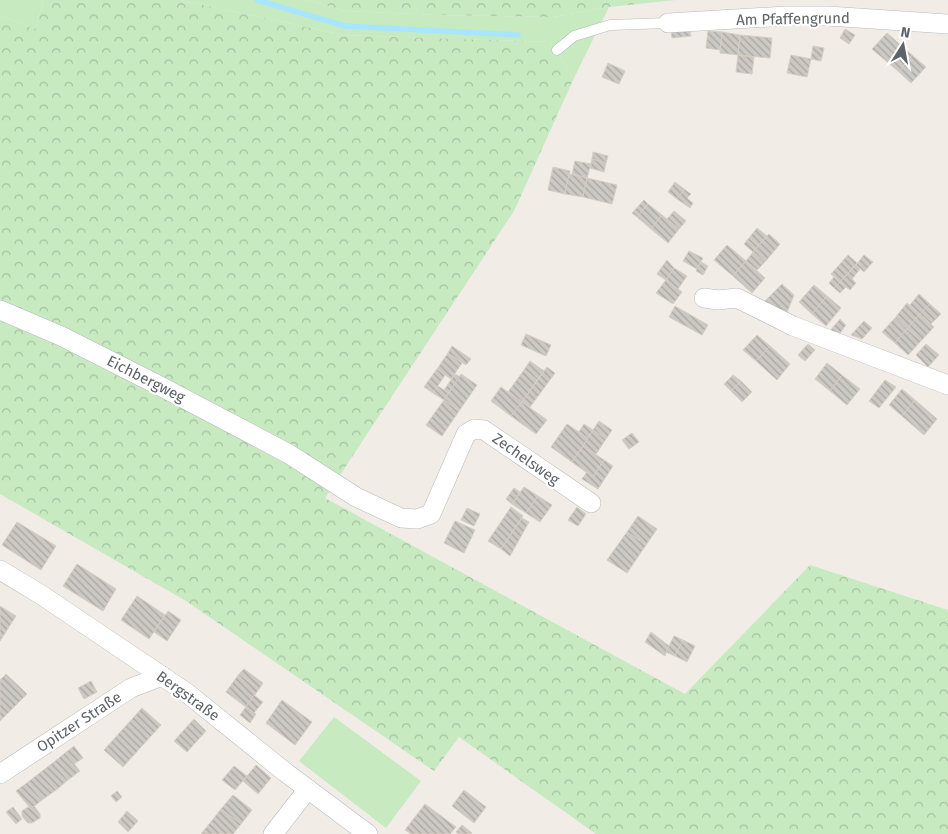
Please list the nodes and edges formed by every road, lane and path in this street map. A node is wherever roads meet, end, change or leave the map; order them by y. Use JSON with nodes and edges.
{"nodes":[{"id":1,"x":668,"y":23,"type":"joint"},
{"id":2,"x":948,"y":24,"type":"edge"},
{"id":3,"x":557,"y":50,"type":"dead end"},
{"id":4,"x":704,"y":298,"type":"dead end"},
{"id":5,"x":0,"y":310,"type":"edge"},
{"id":6,"x":948,"y":385,"type":"edge"},
{"id":7,"x":289,"y":454,"type":"joint"},
{"id":8,"x":591,"y":503,"type":"dead end"},
{"id":9,"x":0,"y":570,"type":"edge"},
{"id":10,"x":162,"y":676,"type":"junction"},
{"id":11,"x":0,"y":774,"type":"edge"},
{"id":12,"x":308,"y":789,"type":"junction"},
{"id":13,"x":272,"y":834,"type":"edge"},
{"id":14,"x":368,"y":834,"type":"edge"}],
"edges":[{"from":1,"to":2,"type":"street","name":"Am Pfaffengrund"},
{"from":1,"to":3,"type":"lane"},
{"from":4,"to":6,"type":"street"},
{"from":5,"to":7,"type":"street","name":"Eichbergweg"},
{"from":7,"to":8,"type":"street","name":"Zechelsweg"},
{"from":9,"to":10,"type":"street","name":"Bergstraße"},
{"from":10,"to":11,"type":"street","name":"Opitzer Straße"},
{"from":10,"to":12,"type":"street","name":"Bergstraße"},
{"from":12,"to":13,"type":"street"},
{"from":12,"to":14,"type":"street","name":"Bergstraße"}]}
